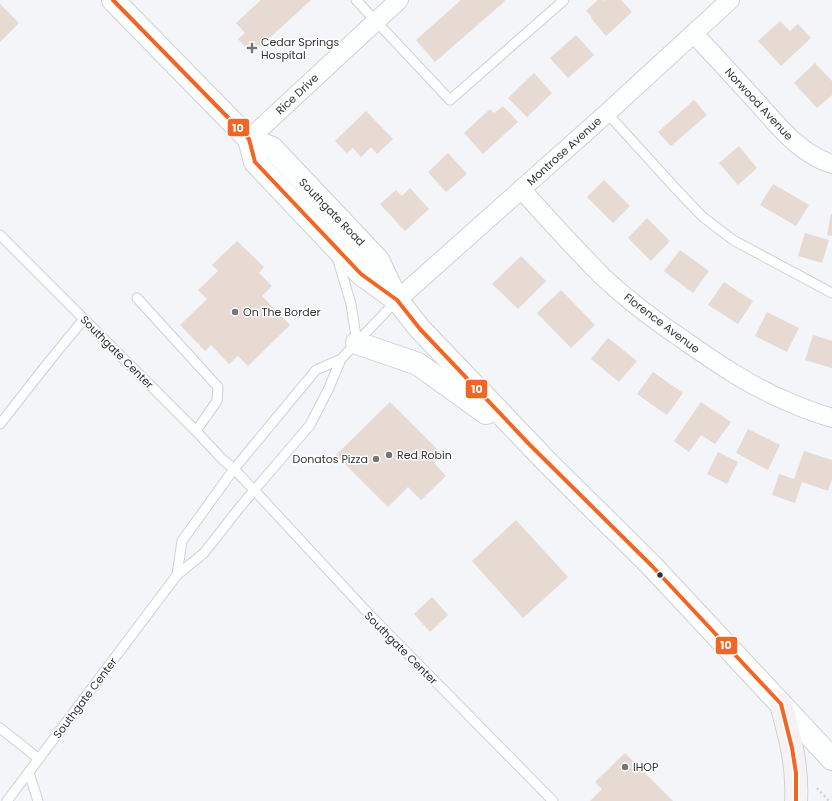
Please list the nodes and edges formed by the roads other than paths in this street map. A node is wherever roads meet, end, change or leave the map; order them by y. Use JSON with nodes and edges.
{"nodes":[{"id":1,"x":113,"y":0,"type":"edge"},
{"id":2,"x":356,"y":0,"type":"edge"},
{"id":3,"x":399,"y":0,"type":"edge"},
{"id":4,"x":564,"y":0,"type":"edge"},
{"id":5,"x":730,"y":0,"type":"edge"},
{"id":6,"x":376,"y":22,"type":"junction"},
{"id":7,"x":694,"y":34,"type":"junction"},
{"id":8,"x":607,"y":113,"type":"junction"},
{"id":9,"x":249,"y":139,"type":"junction"},
{"id":10,"x":832,"y":164,"type":"edge"},
{"id":11,"x":521,"y":189,"type":"junction"},
{"id":12,"x":0,"y":235,"type":"edge"},
{"id":13,"x":333,"y":244,"type":"junction"},
{"id":14,"x":832,"y":293,"type":"edge"},
{"id":15,"x":137,"y":298,"type":"dead end"},
{"id":16,"x":397,"y":300,"type":"junction"},
{"id":17,"x":84,"y":319,"type":"junction"},
{"id":18,"x":357,"y":343,"type":"junction"},
{"id":19,"x":341,"y":359,"type":"junction"},
{"id":20,"x":832,"y":418,"type":"edge"},
{"id":21,"x":0,"y":424,"type":"edge"},
{"id":22,"x":196,"y":431,"type":"junction"},
{"id":23,"x":529,"y":444,"type":"junction"},
{"id":24,"x":234,"y":469,"type":"junction"},
{"id":25,"x":254,"y":490,"type":"junction"},
{"id":26,"x":177,"y":574,"type":"junction"},
{"id":27,"x":781,"y":704,"type":"junction"},
{"id":28,"x":0,"y":728,"type":"edge"},
{"id":29,"x":39,"y":759,"type":"junction"},
{"id":30,"x":832,"y":759,"type":"edge"},
{"id":31,"x":28,"y":774,"type":"junction"},
{"id":32,"x":7,"y":801,"type":"edge"},
{"id":33,"x":38,"y":801,"type":"edge"},
{"id":34,"x":553,"y":801,"type":"edge"},
{"id":35,"x":796,"y":801,"type":"edge"}],
"edges":[{"from":1,"to":9,"type":"street","name":"Southgate Road"},
{"from":2,"to":6,"type":"lane"},
{"from":3,"to":6,"type":"street","name":"Rice Drive"},
{"from":4,"to":6,"type":"lane"},
{"from":5,"to":7,"type":"street","name":"Montrose Avenue"},
{"from":6,"to":9,"type":"street","name":"Rice Drive"},
{"from":7,"to":8,"type":"street","name":"Montrose Avenue"},
{"from":7,"to":10,"type":"street","name":"Norwood Avenue"},
{"from":8,"to":11,"type":"street","name":"Montrose Avenue"},
{"from":8,"to":14,"type":"lane"},
{"from":9,"to":13,"type":"street","name":"Southgate Road"},
{"from":9,"to":16,"type":"street","name":"Southgate Road"},
{"from":11,"to":16,"type":"street","name":"Montrose Avenue"},
{"from":11,"to":20,"type":"street","name":"Florence Avenue"},
{"from":12,"to":17,"type":"lane","name":"Southgate Center"},
{"from":13,"to":16,"type":"street","name":"Southgate Road"},
{"from":13,"to":18,"type":"lane"},
{"from":15,"to":22,"type":"lane"},
{"from":16,"to":18,"type":"lane","name":"Southgate Center"},
{"from":16,"to":23,"type":"street","name":"Southgate Road"},
{"from":17,"to":21,"type":"lane"},
{"from":17,"to":22,"type":"lane","name":"Southgate Center"},
{"from":18,"to":19,"type":"lane","name":"Southgate Center"},
{"from":18,"to":23,"type":"street"},
{"from":19,"to":24,"type":"lane","name":"Southgate Center"},
{"from":19,"to":25,"type":"lane","name":"Southgate Center"},
{"from":22,"to":24,"type":"lane","name":"Southgate Center"},
{"from":23,"to":27,"type":"street","name":"Southgate Road"},
{"from":24,"to":25,"type":"lane","name":"Southgate Center"},
{"from":24,"to":26,"type":"lane","name":"Southgate Center"},
{"from":25,"to":26,"type":"lane","name":"Southgate Center"},
{"from":25,"to":34,"type":"lane","name":"Southgate Center"},
{"from":26,"to":29,"type":"lane","name":"Southgate Center"},
{"from":27,"to":30,"type":"street","name":"Southgate Road"},
{"from":27,"to":35,"type":"main road"},
{"from":28,"to":29,"type":"lane"},
{"from":29,"to":31,"type":"lane","name":"Southgate Center"},
{"from":31,"to":32,"type":"lane","name":"Southgate Center"},
{"from":31,"to":33,"type":"lane"}]}
